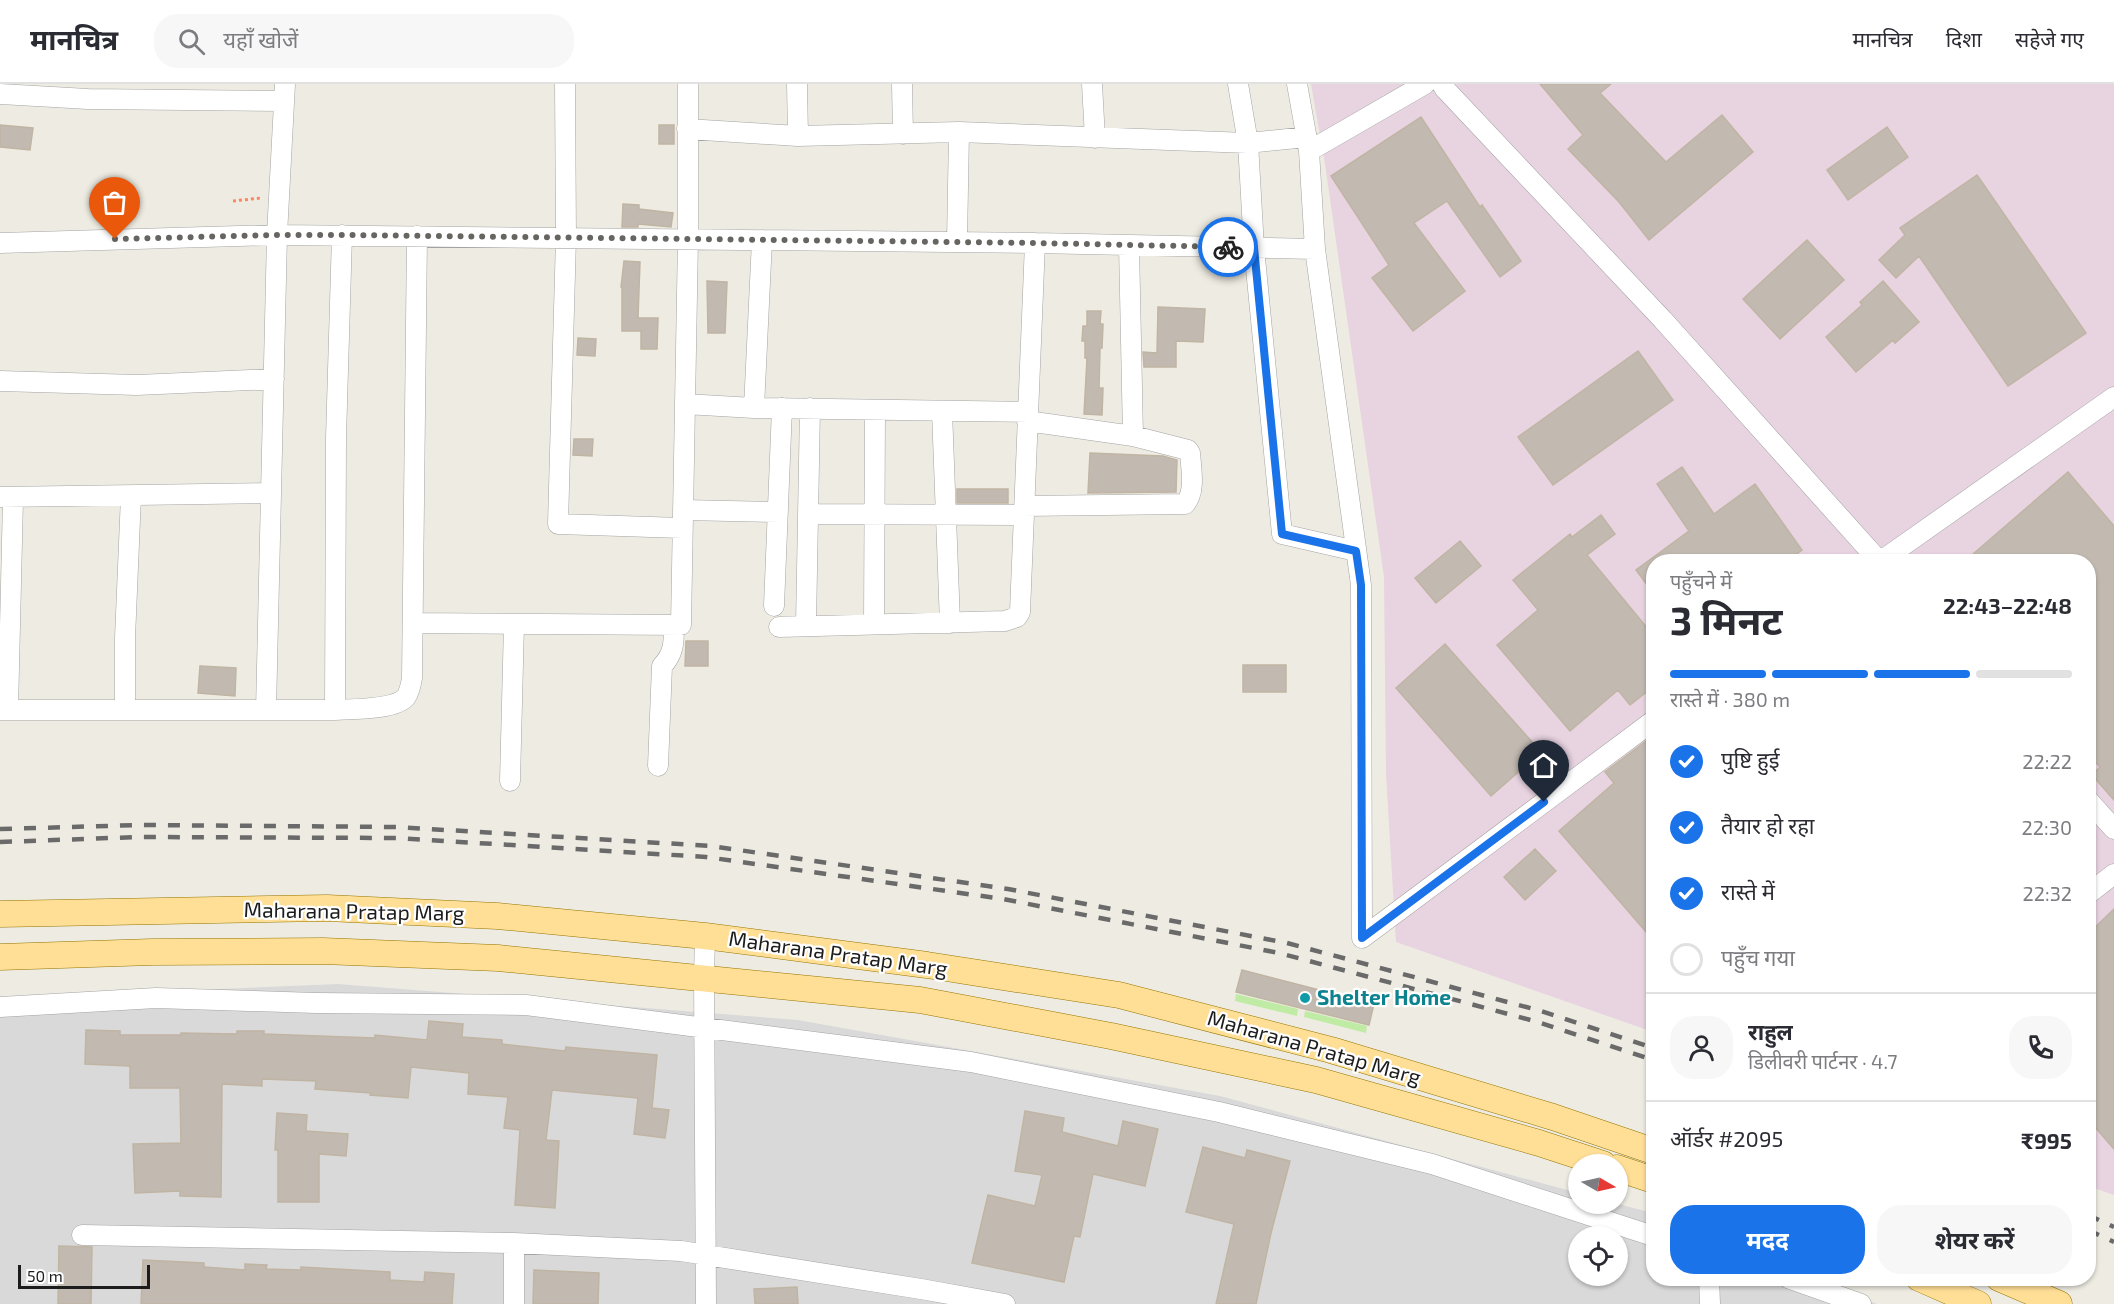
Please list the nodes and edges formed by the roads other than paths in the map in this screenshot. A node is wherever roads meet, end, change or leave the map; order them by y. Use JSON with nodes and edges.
{"nodes":[{"id":1,"x":565,"y":84,"type":"edge"},
{"id":2,"x":688,"y":84,"type":"edge"},
{"id":3,"x":797,"y":84,"type":"edge"},
{"id":4,"x":902,"y":84,"type":"edge"},
{"id":5,"x":1092,"y":84,"type":"edge"},
{"id":6,"x":1238,"y":84,"type":"edge"},
{"id":7,"x":1297,"y":84,"type":"edge"},
{"id":8,"x":1425,"y":84,"type":"edge"},
{"id":9,"x":1442,"y":84,"type":"edge"},
{"id":10,"x":284,"y":93,"type":"edge"},
{"id":11,"x":0,"y":94,"type":"edge"},
{"id":12,"x":687,"y":129,"type":"junction"},
{"id":13,"x":959,"y":132,"type":"junction"},
{"id":14,"x":903,"y":134,"type":"junction"},
{"id":15,"x":798,"y":136,"type":"junction"},
{"id":16,"x":1095,"y":138,"type":"junction"},
{"id":17,"x":1248,"y":143,"type":"junction"},
{"id":18,"x":1308,"y":144,"type":"junction"},
{"id":19,"x":277,"y":235,"type":"junction"},
{"id":20,"x":342,"y":235,"type":"junction"},
{"id":21,"x":417,"y":236,"type":"junction"},
{"id":22,"x":566,"y":238,"type":"junction"},
{"id":23,"x":688,"y":239,"type":"junction"},
{"id":24,"x":762,"y":240,"type":"junction"},
{"id":25,"x":957,"y":242,"type":"junction"},
{"id":26,"x":0,"y":243,"type":"edge"},
{"id":27,"x":1035,"y":243,"type":"junction"},
{"id":28,"x":1129,"y":245,"type":"junction"},
{"id":29,"x":1254,"y":248,"type":"junction"},
{"id":30,"x":1315,"y":249,"type":"junction"},
{"id":31,"x":274,"y":379,"type":"junction"},
{"id":32,"x":0,"y":381,"type":"edge"},
{"id":33,"x":2114,"y":397,"type":"edge"},
{"id":34,"x":685,"y":404,"type":"junction"},
{"id":35,"x":754,"y":408,"type":"junction"},
{"id":36,"x":782,"y":408,"type":"junction"},
{"id":37,"x":810,"y":408,"type":"junction"},
{"id":38,"x":875,"y":410,"type":"junction"},
{"id":39,"x":942,"y":411,"type":"junction"},
{"id":40,"x":1028,"y":417,"type":"junction"},
{"id":41,"x":1133,"y":436,"type":"junction"},
{"id":42,"x":271,"y":493,"type":"junction"},
{"id":43,"x":131,"y":496,"type":"junction"},
{"id":44,"x":7,"y":498,"type":"edge"},
{"id":45,"x":1024,"y":511,"type":"junction"},
{"id":46,"x":778,"y":512,"type":"junction"},
{"id":47,"x":808,"y":514,"type":"junction"},
{"id":48,"x":874,"y":515,"type":"junction"},
{"id":49,"x":946,"y":515,"type":"junction"},
{"id":50,"x":683,"y":519,"type":"junction"},
{"id":51,"x":1356,"y":551,"type":"junction"},
{"id":52,"x":1874,"y":554,"type":"edge"},
{"id":53,"x":1890,"y":554,"type":"edge"},
{"id":54,"x":774,"y":606,"type":"dead end"},
{"id":55,"x":414,"y":623,"type":"junction"},
{"id":56,"x":950,"y":623,"type":"junction"},
{"id":57,"x":514,"y":624,"type":"junction"},
{"id":58,"x":874,"y":624,"type":"junction"},
{"id":59,"x":674,"y":625,"type":"junction"},
{"id":60,"x":806,"y":626,"type":"junction"},
{"id":61,"x":779,"y":627,"type":"dead end"},
{"id":62,"x":4,"y":710,"type":"edge"},
{"id":63,"x":124,"y":710,"type":"junction"},
{"id":64,"x":266,"y":710,"type":"junction"},
{"id":65,"x":335,"y":710,"type":"junction"},
{"id":66,"x":1646,"y":726,"type":"edge"},
{"id":67,"x":658,"y":766,"type":"dead end"},
{"id":68,"x":510,"y":781,"type":"dead end"},
{"id":69,"x":2096,"y":809,"type":"edge"},
{"id":70,"x":2114,"y":829,"type":"edge"},
{"id":71,"x":2114,"y":874,"type":"edge"},
{"id":72,"x":2096,"y":888,"type":"edge"},
{"id":73,"x":0,"y":914,"type":"edge"},
{"id":74,"x":705,"y":936,"type":"junction"},
{"id":75,"x":0,"y":957,"type":"edge"},
{"id":76,"x":704,"y":977,"type":"junction"},
{"id":77,"x":0,"y":1007,"type":"edge"},
{"id":78,"x":704,"y":1029,"type":"junction"},
{"id":79,"x":1646,"y":1149,"type":"edge"},
{"id":80,"x":1573,"y":1154,"type":"edge"},
{"id":81,"x":1628,"y":1172,"type":"edge"},
{"id":82,"x":1646,"y":1178,"type":"edge"},
{"id":83,"x":1646,"y":1234,"type":"edge"},
{"id":84,"x":82,"y":1235,"type":"dead end"},
{"id":85,"x":514,"y":1244,"type":"junction"},
{"id":86,"x":705,"y":1254,"type":"junction"},
{"id":87,"x":1710,"y":1286,"type":"edge"},
{"id":88,"x":1810,"y":1286,"type":"edge"},
{"id":89,"x":1937,"y":1286,"type":"edge"},
{"id":90,"x":2017,"y":1286,"type":"edge"},
{"id":91,"x":921,"y":1296,"type":"edge"},
{"id":92,"x":998,"y":1303,"type":"edge"},
{"id":93,"x":514,"y":1304,"type":"edge"},
{"id":94,"x":706,"y":1304,"type":"edge"},
{"id":95,"x":1710,"y":1304,"type":"edge"},
{"id":96,"x":1861,"y":1304,"type":"edge"},
{"id":97,"x":1978,"y":1304,"type":"edge"},
{"id":98,"x":2059,"y":1304,"type":"edge"}],
"edges":[{"from":1,"to":22,"type":"street"},
{"from":2,"to":12,"type":"street"},
{"from":3,"to":15,"type":"street"},
{"from":4,"to":14,"type":"street"},
{"from":5,"to":16,"type":"street"},
{"from":6,"to":17,"type":"street"},
{"from":7,"to":18,"type":"street"},
{"from":8,"to":18,"type":"street"},
{"from":9,"to":52,"type":"street"},
{"from":10,"to":11,"type":"street"},
{"from":10,"to":19,"type":"street"},
{"from":12,"to":15,"type":"street"},
{"from":12,"to":23,"type":"street"},
{"from":13,"to":14,"type":"street"},
{"from":13,"to":16,"type":"street"},
{"from":13,"to":25,"type":"street"},
{"from":14,"to":15,"type":"street"},
{"from":16,"to":17,"type":"street"},
{"from":17,"to":18,"type":"street"},
{"from":17,"to":29,"type":"street"},
{"from":18,"to":30,"type":"street"},
{"from":19,"to":20,"type":"street"},
{"from":19,"to":26,"type":"street"},
{"from":19,"to":31,"type":"street"},
{"from":20,"to":21,"type":"street"},
{"from":20,"to":65,"type":"street"},
{"from":21,"to":22,"type":"street"},
{"from":21,"to":55,"type":"street"},
{"from":22,"to":23,"type":"street"},
{"from":22,"to":50,"type":"street"},
{"from":23,"to":24,"type":"street"},
{"from":23,"to":34,"type":"street"},
{"from":24,"to":25,"type":"street"},
{"from":24,"to":35,"type":"street"},
{"from":25,"to":27,"type":"street"},
{"from":27,"to":28,"type":"street"},
{"from":27,"to":40,"type":"street"},
{"from":28,"to":29,"type":"street"},
{"from":28,"to":41,"type":"street"},
{"from":29,"to":30,"type":"street"},
{"from":29,"to":51,"type":"street"},
{"from":30,"to":51,"type":"street"},
{"from":31,"to":32,"type":"street"},
{"from":31,"to":42,"type":"street"},
{"from":33,"to":53,"type":"street"},
{"from":34,"to":35,"type":"street"},
{"from":34,"to":50,"type":"street"},
{"from":35,"to":36,"type":"street"},
{"from":36,"to":37,"type":"street"},
{"from":36,"to":46,"type":"street"},
{"from":37,"to":38,"type":"street"},
{"from":37,"to":47,"type":"street"},
{"from":38,"to":39,"type":"street"},
{"from":38,"to":48,"type":"street"},
{"from":39,"to":40,"type":"street"},
{"from":39,"to":49,"type":"street"},
{"from":40,"to":41,"type":"street"},
{"from":40,"to":45,"type":"street"},
{"from":41,"to":45,"type":"street"},
{"from":42,"to":43,"type":"street"},
{"from":42,"to":64,"type":"street"},
{"from":43,"to":44,"type":"street"},
{"from":43,"to":63,"type":"street"},
{"from":44,"to":62,"type":"street"},
{"from":45,"to":49,"type":"street"},
{"from":45,"to":56,"type":"street"},
{"from":46,"to":50,"type":"street"},
{"from":46,"to":54,"type":"street"},
{"from":47,"to":48,"type":"street"},
{"from":47,"to":60,"type":"street"},
{"from":48,"to":49,"type":"street"},
{"from":48,"to":58,"type":"street"},
{"from":49,"to":56,"type":"street"},
{"from":50,"to":59,"type":"street"},
{"from":51,"to":66,"type":"street"},
{"from":55,"to":57,"type":"street"},
{"from":55,"to":65,"type":"street"},
{"from":56,"to":58,"type":"street"},
{"from":57,"to":59,"type":"street"},
{"from":57,"to":68,"type":"street"},
{"from":58,"to":60,"type":"street"},
{"from":59,"to":67,"type":"street"},
{"from":60,"to":61,"type":"street"},
{"from":62,"to":63,"type":"street"},
{"from":63,"to":64,"type":"street"},
{"from":64,"to":65,"type":"street"},
{"from":69,"to":70,"type":"street"},
{"from":71,"to":72,"type":"street"},
{"from":73,"to":74,"type":"main road","name":"Maharana Pratap Marg"},
{"from":74,"to":76,"type":"street"},
{"from":74,"to":79,"type":"main road","name":"Maharana Pratap Marg"},
{"from":75,"to":76,"type":"main road","name":"Maharana Pratap Marg"},
{"from":76,"to":78,"type":"street"},
{"from":76,"to":80,"type":"main road","name":"Maharana Pratap Marg"},
{"from":77,"to":78,"type":"street"},
{"from":78,"to":83,"type":"street"},
{"from":78,"to":86,"type":"street"},
{"from":81,"to":82,"type":"main road"},
{"from":84,"to":85,"type":"street"},
{"from":85,"to":86,"type":"street"},
{"from":85,"to":93,"type":"street"},
{"from":86,"to":91,"type":"street"},
{"from":86,"to":94,"type":"street"},
{"from":87,"to":95,"type":"street"},
{"from":88,"to":96,"type":"street"},
{"from":89,"to":97,"type":"main road"},
{"from":90,"to":98,"type":"main road"},
{"from":91,"to":92,"type":"street"}]}
